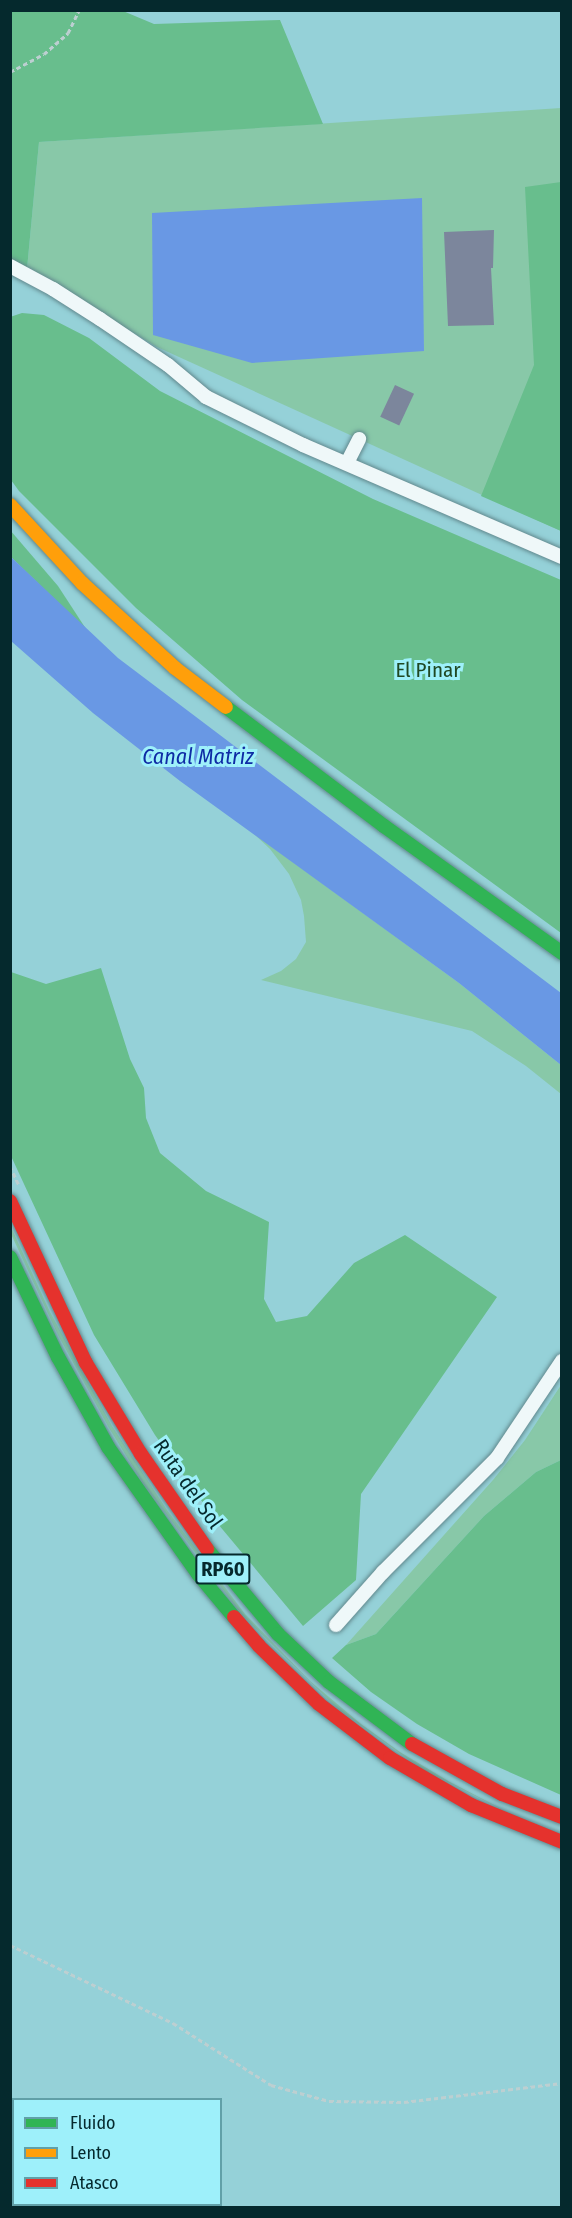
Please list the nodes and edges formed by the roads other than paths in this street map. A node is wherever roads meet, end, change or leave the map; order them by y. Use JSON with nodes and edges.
{"nodes":[{"id":1,"x":10,"y":266,"type":"edge"},
{"id":2,"x":359,"y":440,"type":"dead end"},
{"id":3,"x":347,"y":463,"type":"junction"},
{"id":4,"x":10,"y":505,"type":"edge"},
{"id":5,"x":561,"y":557,"type":"edge"},
{"id":6,"x":561,"y":953,"type":"edge"},
{"id":7,"x":10,"y":1202,"type":"edge"},
{"id":8,"x":10,"y":1257,"type":"edge"},
{"id":9,"x":561,"y":1361,"type":"edge"},
{"id":10,"x":336,"y":1624,"type":"dead end"},
{"id":11,"x":561,"y":1817,"type":"edge"},
{"id":12,"x":561,"y":1842,"type":"edge"}],
"edges":[{"from":1,"to":3,"type":"street"},
{"from":2,"to":3,"type":"street"},
{"from":3,"to":5,"type":"street"},
{"from":4,"to":6,"type":"main road"},
{"from":7,"to":11,"type":"main road","name":"Ruta del Sol","number":"RP60"},
{"from":8,"to":12,"type":"main road","number":"RP60"},
{"from":9,"to":10,"type":"street"}]}
